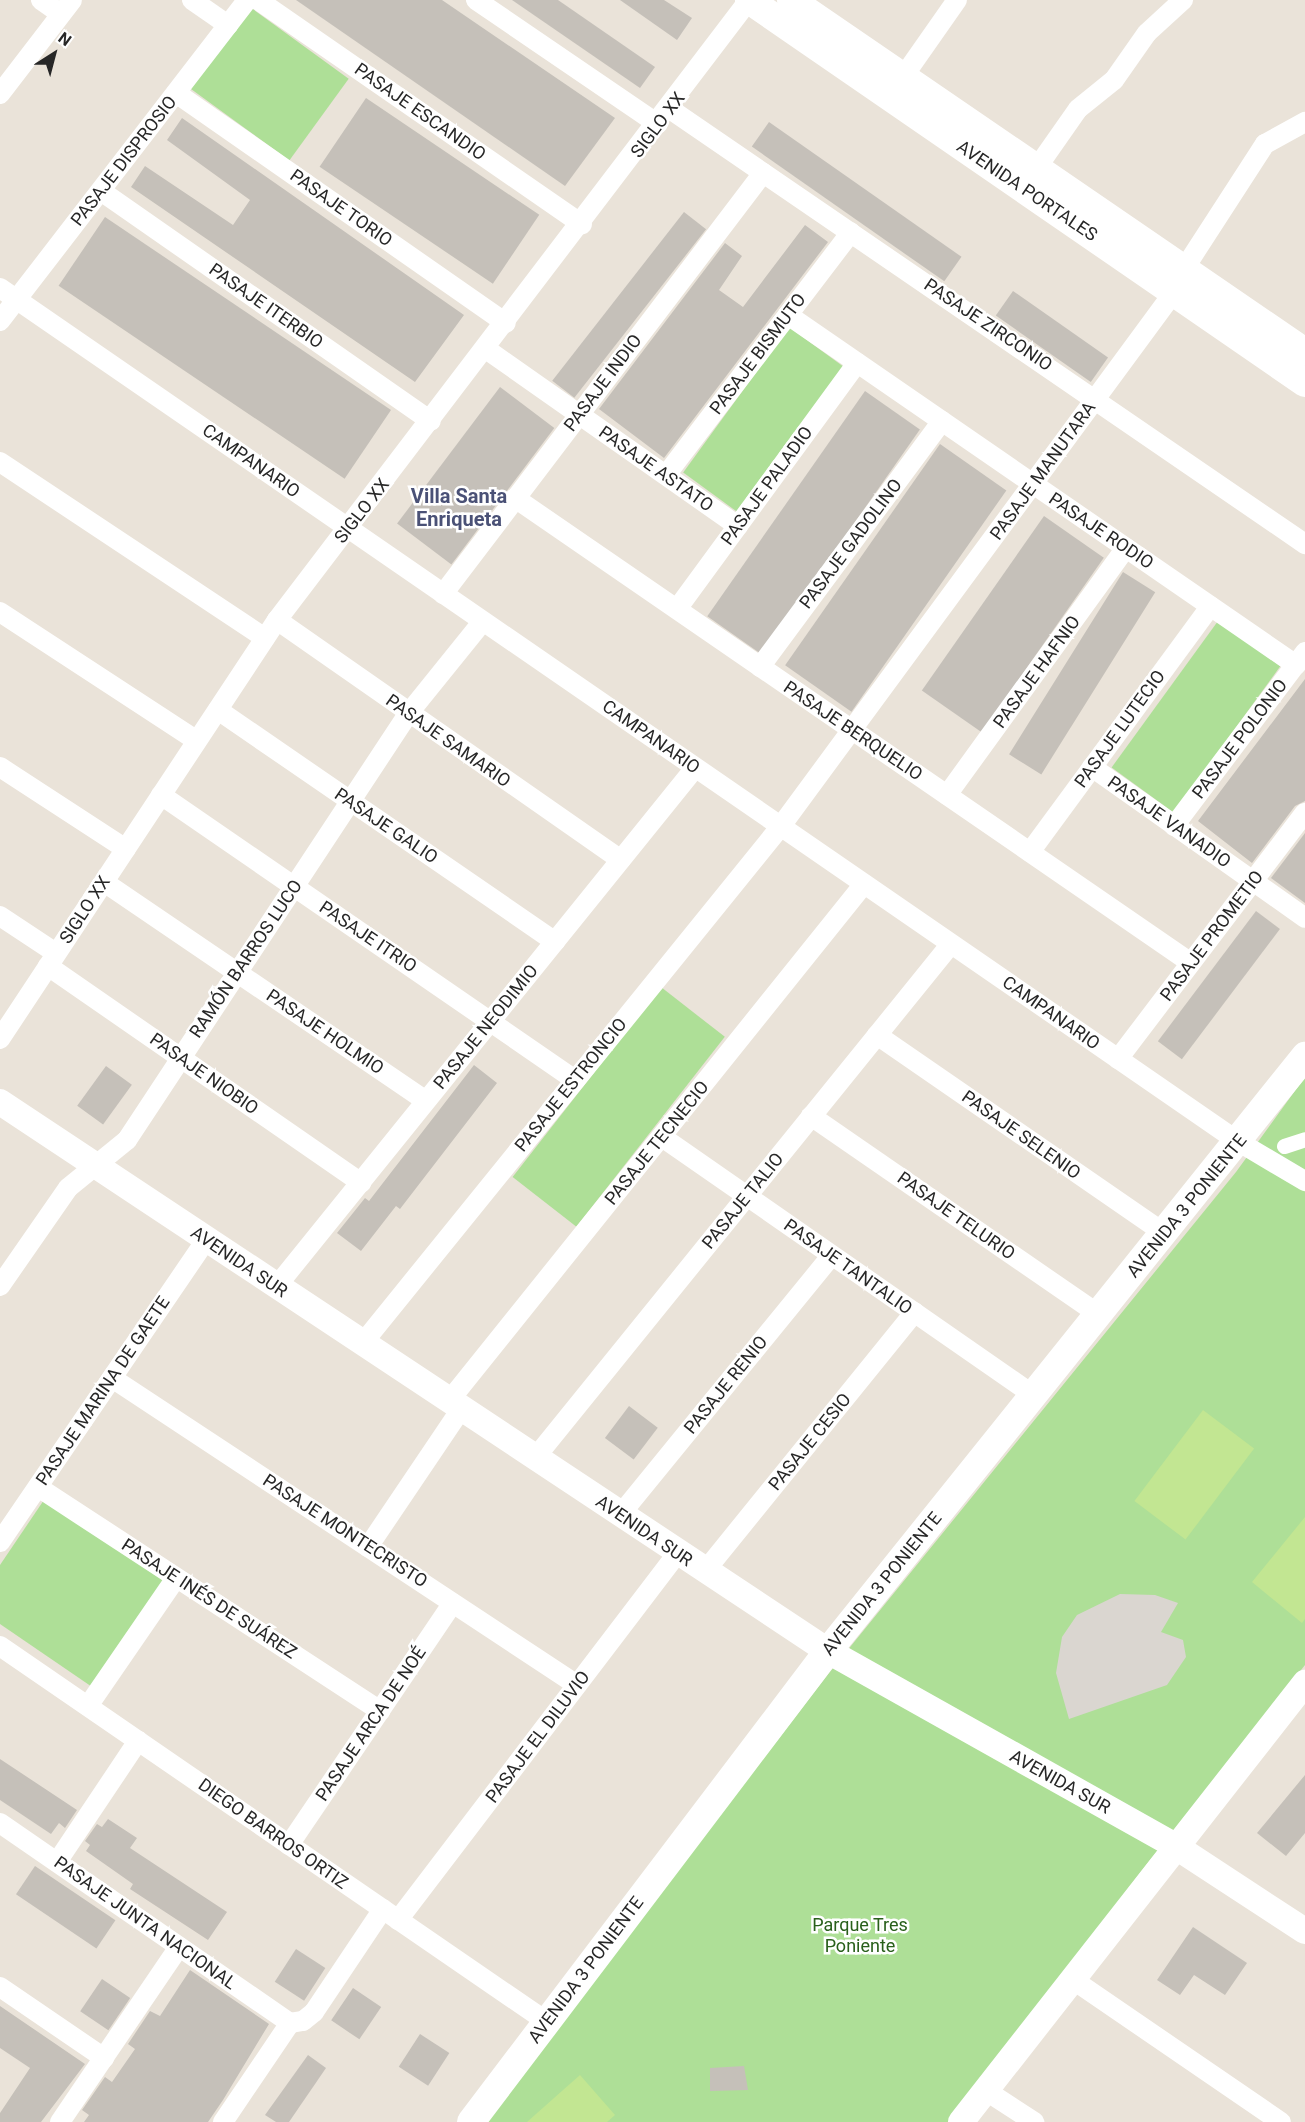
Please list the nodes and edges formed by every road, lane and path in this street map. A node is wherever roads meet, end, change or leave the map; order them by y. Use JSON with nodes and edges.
{"nodes":[{"id":1,"x":41,"y":0,"type":"edge"},
{"id":2,"x":192,"y":0,"type":"edge"},
{"id":3,"x":248,"y":0,"type":"edge"},
{"id":4,"x":258,"y":0,"type":"edge"},
{"id":5,"x":476,"y":0,"type":"edge"},
{"id":6,"x":749,"y":0,"type":"edge"},
{"id":7,"x":791,"y":0,"type":"edge"},
{"id":8,"x":957,"y":0,"type":"edge"},
{"id":9,"x":1183,"y":0,"type":"edge"},
{"id":10,"x":67,"y":7,"type":"edge"},
{"id":11,"x":228,"y":25,"type":"junction"},
{"id":12,"x":903,"y":77,"type":"junction"},
{"id":13,"x":0,"y":93,"type":"edge"},
{"id":14,"x":176,"y":93,"type":"junction"},
{"id":15,"x":670,"y":109,"type":"junction"},
{"id":16,"x":1305,"y":122,"type":"edge"},
{"id":17,"x":658,"y":124,"type":"junction"},
{"id":18,"x":764,"y":173,"type":"junction"},
{"id":19,"x":1029,"y":178,"type":"junction"},
{"id":20,"x":101,"y":191,"type":"junction"},
{"id":21,"x":582,"y":224,"type":"junction"},
{"id":22,"x":851,"y":232,"type":"junction"},
{"id":23,"x":1179,"y":280,"type":"junction"},
{"id":24,"x":0,"y":288,"type":"edge"},
{"id":25,"x":17,"y":300,"type":"junction"},
{"id":26,"x":788,"y":315,"type":"junction"},
{"id":27,"x":0,"y":321,"type":"edge"},
{"id":28,"x":506,"y":323,"type":"junction"},
{"id":29,"x":486,"y":349,"type":"junction"},
{"id":30,"x":1305,"y":352,"type":"edge"},
{"id":31,"x":857,"y":363,"type":"junction"},
{"id":32,"x":1305,"y":383,"type":"edge"},
{"id":33,"x":1096,"y":399,"type":"junction"},
{"id":34,"x":579,"y":414,"type":"junction"},
{"id":35,"x":431,"y":421,"type":"junction"},
{"id":36,"x":942,"y":421,"type":"junction"},
{"id":37,"x":0,"y":462,"type":"edge"},
{"id":38,"x":666,"y":475,"type":"junction"},
{"id":39,"x":1033,"y":484,"type":"junction"},
{"id":40,"x":515,"y":498,"type":"junction"},
{"id":41,"x":738,"y":526,"type":"junction"},
{"id":42,"x":349,"y":529,"type":"junction"},
{"id":43,"x":1305,"y":544,"type":"edge"},
{"id":44,"x":1126,"y":548,"type":"junction"},
{"id":45,"x":443,"y":594,"type":"junction"},
{"id":46,"x":1211,"y":606,"type":"junction"},
{"id":47,"x":677,"y":609,"type":"junction"},
{"id":48,"x":0,"y":612,"type":"edge"},
{"id":49,"x":277,"y":620,"type":"junction"},
{"id":50,"x":483,"y":621,"type":"junction"},
{"id":51,"x":265,"y":638,"type":"junction"},
{"id":52,"x":1300,"y":659,"type":"edge"},
{"id":53,"x":760,"y":667,"type":"junction"},
{"id":54,"x":218,"y":710,"type":"junction"},
{"id":55,"x":408,"y":714,"type":"junction"},
{"id":56,"x":852,"y":730,"type":"junction"},
{"id":57,"x":197,"y":741,"type":"junction"},
{"id":58,"x":0,"y":767,"type":"edge"},
{"id":59,"x":1092,"y":767,"type":"junction"},
{"id":60,"x":695,"y":768,"type":"junction"},
{"id":61,"x":161,"y":795,"type":"junction"},
{"id":62,"x":948,"y":795,"type":"junction"},
{"id":63,"x":351,"y":801,"type":"junction"},
{"id":64,"x":1305,"y":813,"type":"edge"},
{"id":65,"x":781,"y":826,"type":"junction"},
{"id":66,"x":1174,"y":826,"type":"junction"},
{"id":67,"x":126,"y":849,"type":"junction"},
{"id":68,"x":1030,"y":852,"type":"junction"},
{"id":69,"x":621,"y":860,"type":"junction"},
{"id":70,"x":1253,"y":881,"type":"junction"},
{"id":71,"x":104,"y":882,"type":"junction"},
{"id":72,"x":864,"y":884,"type":"junction"},
{"id":73,"x":294,"y":886,"type":"junction"},
{"id":74,"x":0,"y":916,"type":"edge"},
{"id":75,"x":1305,"y":918,"type":"edge"},
{"id":76,"x":555,"y":942,"type":"junction"},
{"id":77,"x":951,"y":944,"type":"junction"},
{"id":78,"x":52,"y":959,"type":"junction"},
{"id":79,"x":1191,"y":963,"type":"junction"},
{"id":80,"x":237,"y":973,"type":"junction"},
{"id":81,"x":491,"y":1021,"type":"junction"},
{"id":82,"x":877,"y":1035,"type":"junction"},
{"id":83,"x":0,"y":1039,"type":"edge"},
{"id":84,"x":1305,"y":1056,"type":"edge"},
{"id":85,"x":181,"y":1058,"type":"junction"},
{"id":86,"x":1119,"y":1059,"type":"junction"},
{"id":87,"x":575,"y":1080,"type":"junction"},
{"id":88,"x":426,"y":1101,"type":"junction"},
{"id":89,"x":0,"y":1102,"type":"edge"},
{"id":90,"x":812,"y":1116,"type":"junction"},
{"id":91,"x":662,"y":1137,"type":"junction"},
{"id":92,"x":1305,"y":1139,"type":"edge"},
{"id":93,"x":1239,"y":1142,"type":"junction"},
{"id":94,"x":1284,"y":1146,"type":"dead end"},
{"id":95,"x":94,"y":1166,"type":"junction"},
{"id":96,"x":1305,"y":1181,"type":"edge"},
{"id":97,"x":361,"y":1183,"type":"junction"},
{"id":98,"x":747,"y":1197,"type":"junction"},
{"id":99,"x":1165,"y":1234,"type":"junction"},
{"id":100,"x":206,"y":1240,"type":"junction"},
{"id":101,"x":832,"y":1255,"type":"junction"},
{"id":102,"x":0,"y":1286,"type":"edge"},
{"id":103,"x":276,"y":1287,"type":"junction"},
{"id":104,"x":915,"y":1312,"type":"junction"},
{"id":105,"x":1100,"y":1315,"type":"junction"},
{"id":106,"x":362,"y":1344,"type":"junction"},
{"id":107,"x":112,"y":1378,"type":"junction"},
{"id":108,"x":1035,"y":1396,"type":"junction"},
{"id":109,"x":455,"y":1405,"type":"junction"},
{"id":110,"x":535,"y":1458,"type":"junction"},
{"id":111,"x":38,"y":1487,"type":"junction"},
{"id":112,"x":620,"y":1515,"type":"junction"},
{"id":113,"x":0,"y":1542,"type":"edge"},
{"id":114,"x":368,"y":1547,"type":"junction"},
{"id":115,"x":678,"y":1553,"type":"junction"},
{"id":116,"x":705,"y":1571,"type":"junction"},
{"id":117,"x":176,"y":1578,"type":"junction"},
{"id":118,"x":453,"y":1603,"type":"junction"},
{"id":119,"x":0,"y":1646,"type":"edge"},
{"id":120,"x":828,"y":1651,"type":"junction"},
{"id":121,"x":1305,"y":1683,"type":"edge"},
{"id":122,"x":577,"y":1685,"type":"junction"},
{"id":123,"x":88,"y":1706,"type":"junction"},
{"id":124,"x":380,"y":1711,"type":"junction"},
{"id":125,"x":138,"y":1741,"type":"junction"},
{"id":126,"x":0,"y":1823,"type":"edge"},
{"id":127,"x":289,"y":1845,"type":"junction"},
{"id":128,"x":1174,"y":1846,"type":"junction"},
{"id":129,"x":57,"y":1862,"type":"junction"},
{"id":130,"x":391,"y":1915,"type":"junction"},
{"id":131,"x":1305,"y":1931,"type":"edge"},
{"id":132,"x":179,"y":1947,"type":"junction"},
{"id":133,"x":1072,"y":1979,"type":"junction"},
{"id":134,"x":0,"y":1987,"type":"edge"},
{"id":135,"x":547,"y":2022,"type":"junction"},
{"id":136,"x":290,"y":2023,"type":"junction"},
{"id":137,"x":104,"y":2058,"type":"junction"},
{"id":138,"x":986,"y":2090,"type":"junction"},
{"id":139,"x":60,"y":2122,"type":"edge"},
{"id":140,"x":223,"y":2122,"type":"edge"},
{"id":141,"x":471,"y":2122,"type":"edge"},
{"id":142,"x":961,"y":2122,"type":"edge"},
{"id":143,"x":1034,"y":2122,"type":"edge"},
{"id":144,"x":1281,"y":2122,"type":"edge"}],
"edges":[{"from":1,"to":10,"type":"street"},
{"from":2,"to":11,"type":"street"},
{"from":3,"to":11,"type":"street","name":"PASAJE DISPROSIO"},
{"from":4,"to":21,"type":"street","name":"PASAJE ESCANDIO"},
{"from":5,"to":17,"type":"street"},
{"from":6,"to":15,"type":"street","name":"SIGLO XX"},
{"from":6,"to":19,"type":"main road","name":"AVENIDA PORTALES"},
{"from":7,"to":12,"type":"main road","name":"AVENIDA PORTALES"},
{"from":8,"to":12,"type":"street"},
{"from":9,"to":19,"type":"street"},
{"from":10,"to":13,"type":"street"},
{"from":11,"to":14,"type":"street","name":"PASAJE DISPROSIO"},
{"from":12,"to":19,"type":"main road","name":"AVENIDA PORTALES"},
{"from":14,"to":20,"type":"street","name":"PASAJE DISPROSIO"},
{"from":14,"to":28,"type":"street","name":"PASAJE TORIO"},
{"from":15,"to":17,"type":"street","name":"SIGLO XX"},
{"from":15,"to":18,"type":"street","name":"PASAJE ZIRCONIO"},
{"from":16,"to":23,"type":"street","name":"PASAJE MANUTARA"},
{"from":17,"to":21,"type":"street","name":"SIGLO XX"},
{"from":18,"to":22,"type":"street","name":"PASAJE ZIRCONIO"},
{"from":18,"to":34,"type":"street","name":"PASAJE INDIO"},
{"from":19,"to":23,"type":"main road","name":"AVENIDA PORTALES"},
{"from":20,"to":25,"type":"street","name":"PASAJE DISPROSIO"},
{"from":20,"to":35,"type":"street","name":"PASAJE ITERBIO"},
{"from":21,"to":28,"type":"street","name":"SIGLO XX"},
{"from":22,"to":26,"type":"street","name":"PASAJE BISMUTO"},
{"from":22,"to":33,"type":"street","name":"PASAJE ZIRCONIO"},
{"from":23,"to":30,"type":"main road","name":"AVENIDA PORTALES"},
{"from":23,"to":32,"type":"main road","name":"AVENIDA PORTALES"},
{"from":23,"to":33,"type":"street","name":"PASAJE MANUTARA"},
{"from":24,"to":25,"type":"street","name":"CAMPANARIO"},
{"from":25,"to":27,"type":"street","name":"PASAJE DISPROSIO"},
{"from":25,"to":42,"type":"street","name":"CAMPANARIO"},
{"from":26,"to":31,"type":"street","name":"PASAJE RODIO"},
{"from":26,"to":38,"type":"street","name":"PASAJE BISMUTO"},
{"from":28,"to":29,"type":"street","name":"SIGLO XX"},
{"from":29,"to":34,"type":"street","name":"PASAJE ASTATO"},
{"from":29,"to":35,"type":"street","name":"SIGLO XX"},
{"from":31,"to":36,"type":"street","name":"PASAJE RODIO"},
{"from":31,"to":41,"type":"street","name":"PASAJE PALADIO"},
{"from":33,"to":39,"type":"street","name":"PASAJE MANUTARA"},
{"from":33,"to":43,"type":"street","name":"PASAJE ZIRCONIO"},
{"from":34,"to":38,"type":"street","name":"PASAJE ASTATO"},
{"from":34,"to":40,"type":"street","name":"PASAJE INDIO"},
{"from":35,"to":42,"type":"street","name":"SIGLO XX"},
{"from":36,"to":39,"type":"street","name":"PASAJE RODIO"},
{"from":36,"to":53,"type":"street","name":"PASAJE GADOLINO"},
{"from":37,"to":51,"type":"street"},
{"from":38,"to":41,"type":"street","name":"PASAJE ASTATO"},
{"from":39,"to":44,"type":"street","name":"PASAJE RODIO"},
{"from":39,"to":56,"type":"street","name":"PASAJE MANUTARA"},
{"from":40,"to":45,"type":"street","name":"PASAJE INDIO"},
{"from":40,"to":47,"type":"street","name":"PASAJE BERQUELIO"},
{"from":41,"to":47,"type":"street","name":"PASAJE PALADIO"},
{"from":42,"to":45,"type":"street","name":"CAMPANARIO"},
{"from":42,"to":49,"type":"street","name":"SIGLO XX"},
{"from":44,"to":46,"type":"street","name":"PASAJE RODIO"},
{"from":44,"to":62,"type":"street","name":"PASAJE HAFNIO"},
{"from":45,"to":50,"type":"street","name":"CAMPANARIO"},
{"from":46,"to":52,"type":"street","name":"PASAJE RODIO"},
{"from":46,"to":59,"type":"street","name":"PASAJE LUTECIO"},
{"from":47,"to":53,"type":"street","name":"PASAJE BERQUELIO"},
{"from":48,"to":57,"type":"street"},
{"from":49,"to":51,"type":"street","name":"SIGLO XX"},
{"from":49,"to":55,"type":"street","name":"PASAJE SAMARIO"},
{"from":50,"to":55,"type":"street","name":"RAMÓN BARROS LUCO"},
{"from":50,"to":60,"type":"street","name":"CAMPANARIO"},
{"from":51,"to":54,"type":"street","name":"SIGLO XX"},
{"from":52,"to":66,"type":"street","name":"PASAJE POLONIO"},
{"from":53,"to":56,"type":"street","name":"PASAJE BERQUELIO"},
{"from":54,"to":57,"type":"street","name":"SIGLO XX"},
{"from":54,"to":63,"type":"street","name":"PASAJE GALIO"},
{"from":55,"to":63,"type":"street","name":"RAMÓN BARROS LUCO"},
{"from":55,"to":69,"type":"street","name":"PASAJE SAMARIO"},
{"from":56,"to":62,"type":"street","name":"PASAJE BERQUELIO"},
{"from":56,"to":65,"type":"street","name":"PASAJE MANUTARA"},
{"from":57,"to":61,"type":"street","name":"SIGLO XX"},
{"from":58,"to":67,"type":"street"},
{"from":59,"to":66,"type":"street","name":"PASAJE VANADIO"},
{"from":59,"to":68,"type":"street","name":"PASAJE LUTECIO"},
{"from":60,"to":65,"type":"street","name":"CAMPANARIO"},
{"from":60,"to":69,"type":"street","name":"PASAJE NEODIMIO"},
{"from":61,"to":67,"type":"street","name":"SIGLO XX"},
{"from":61,"to":73,"type":"street","name":"PASAJE ITRIO"},
{"from":62,"to":68,"type":"street","name":"PASAJE BERQUELIO"},
{"from":63,"to":73,"type":"street","name":"RAMÓN BARROS LUCO"},
{"from":63,"to":76,"type":"street","name":"PASAJE GALIO"},
{"from":64,"to":70,"type":"street","name":"PASAJE PROMETIO"},
{"from":65,"to":72,"type":"street","name":"CAMPANARIO"},
{"from":65,"to":87,"type":"street","name":"PASAJE ESTRONCIO"},
{"from":66,"to":70,"type":"street","name":"PASAJE VANADIO"},
{"from":67,"to":71,"type":"street","name":"SIGLO XX"},
{"from":68,"to":79,"type":"street","name":"PASAJE BERQUELIO"},
{"from":69,"to":76,"type":"street","name":"PASAJE NEODIMIO"},
{"from":70,"to":75,"type":"street","name":"PASAJE VANADIO"},
{"from":70,"to":79,"type":"street","name":"PASAJE PROMETIO"},
{"from":71,"to":78,"type":"street","name":"SIGLO XX"},
{"from":71,"to":80,"type":"street","name":"PASAJE HOLMIO"},
{"from":72,"to":77,"type":"street","name":"CAMPANARIO"},
{"from":72,"to":91,"type":"street","name":"PASAJE TECNECIO"},
{"from":73,"to":80,"type":"street","name":"RAMÓN BARROS LUCO"},
{"from":73,"to":81,"type":"street","name":"PASAJE ITRIO"},
{"from":74,"to":78,"type":"street","name":"PASAJE NIOBIO"},
{"from":76,"to":81,"type":"street","name":"PASAJE NEODIMIO"},
{"from":77,"to":82,"type":"street","name":"PASAJE TALIO"},
{"from":77,"to":86,"type":"street","name":"CAMPANARIO"},
{"from":78,"to":83,"type":"street","name":"SIGLO XX"},
{"from":78,"to":85,"type":"street","name":"PASAJE NIOBIO"},
{"from":79,"to":86,"type":"street","name":"PASAJE PROMETIO"},
{"from":80,"to":85,"type":"street","name":"RAMÓN BARROS LUCO"},
{"from":80,"to":88,"type":"street","name":"PASAJE HOLMIO"},
{"from":81,"to":87,"type":"street","name":"PASAJE ITRIO"},
{"from":81,"to":88,"type":"street","name":"PASAJE NEODIMIO"},
{"from":82,"to":90,"type":"street","name":"PASAJE TALIO"},
{"from":82,"to":99,"type":"street","name":"PASAJE SELENIO"},
{"from":84,"to":93,"type":"main road","name":"AVENIDA 3 PONIENTE"},
{"from":85,"to":95,"type":"street","name":"RAMÓN BARROS LUCO"},
{"from":85,"to":97,"type":"street","name":"PASAJE NIOBIO"},
{"from":86,"to":93,"type":"street","name":"CAMPANARIO"},
{"from":87,"to":106,"type":"street","name":"PASAJE ESTRONCIO"},
{"from":88,"to":97,"type":"street","name":"PASAJE NEODIMIO"},
{"from":89,"to":95,"type":"street","name":"AVENIDA SUR"},
{"from":90,"to":98,"type":"street","name":"PASAJE TALIO"},
{"from":90,"to":105,"type":"street","name":"PASAJE TELURIO"},
{"from":91,"to":98,"type":"street","name":"PASAJE TANTALIO"},
{"from":91,"to":109,"type":"street","name":"PASAJE TECNECIO"},
{"from":92,"to":94,"type":"street"},
{"from":93,"to":96,"type":"street","name":"CAMPANARIO"},
{"from":93,"to":99,"type":"main road","name":"AVENIDA 3 PONIENTE"},
{"from":95,"to":100,"type":"street","name":"AVENIDA SUR"},
{"from":95,"to":102,"type":"street","name":"RAMÓN BARROS LUCO"},
{"from":97,"to":103,"type":"street","name":"PASAJE NEODIMIO"},
{"from":98,"to":101,"type":"street","name":"PASAJE TANTALIO"},
{"from":98,"to":110,"type":"street","name":"PASAJE TALIO"},
{"from":99,"to":105,"type":"main road","name":"AVENIDA 3 PONIENTE"},
{"from":100,"to":103,"type":"street","name":"AVENIDA SUR"},
{"from":100,"to":107,"type":"street","name":"PASAJE MARINA DE GAETE"},
{"from":101,"to":104,"type":"street","name":"PASAJE TANTALIO"},
{"from":101,"to":112,"type":"street","name":"PASAJE RENIO"},
{"from":103,"to":106,"type":"street","name":"AVENIDA SUR"},
{"from":104,"to":108,"type":"street","name":"PASAJE TANTALIO"},
{"from":104,"to":116,"type":"street","name":"PASAJE CESIO"},
{"from":105,"to":108,"type":"main road","name":"AVENIDA 3 PONIENTE"},
{"from":106,"to":109,"type":"street","name":"AVENIDA SUR"},
{"from":107,"to":111,"type":"street","name":"PASAJE MARINA DE GAETE"},
{"from":107,"to":114,"type":"street","name":"PASAJE MONTECRISTO"},
{"from":108,"to":120,"type":"main road","name":"AVENIDA 3 PONIENTE"},
{"from":109,"to":110,"type":"street","name":"AVENIDA SUR"},
{"from":109,"to":114,"type":"street","name":"PASAJE TECNECIO"},
{"from":110,"to":112,"type":"street","name":"AVENIDA SUR"},
{"from":111,"to":113,"type":"street","name":"PASAJE MARINA DE GAETE"},
{"from":111,"to":117,"type":"street","name":"PASAJE INÉS DE SUÁREZ"},
{"from":112,"to":115,"type":"street","name":"AVENIDA SUR"},
{"from":114,"to":118,"type":"street","name":"PASAJE MONTECRISTO"},
{"from":115,"to":116,"type":"street","name":"AVENIDA SUR"},
{"from":115,"to":122,"type":"street","name":"PASAJE EL DILUVIO"},
{"from":116,"to":120,"type":"street","name":"AVENIDA SUR"},
{"from":117,"to":123,"type":"street"},
{"from":117,"to":124,"type":"street","name":"PASAJE INÉS DE SUÁREZ"},
{"from":118,"to":122,"type":"street","name":"PASAJE MONTECRISTO"},
{"from":118,"to":124,"type":"street","name":"PASAJE ARCA DE NOÉ"},
{"from":119,"to":123,"type":"street","name":"DIEGO BARROS ORTIZ"},
{"from":120,"to":128,"type":"street","name":"AVENIDA SUR"},
{"from":120,"to":135,"type":"main road","name":"AVENIDA 3 PONIENTE"},
{"from":121,"to":128,"type":"street"},
{"from":122,"to":130,"type":"street","name":"PASAJE EL DILUVIO"},
{"from":123,"to":125,"type":"street","name":"DIEGO BARROS ORTIZ"},
{"from":124,"to":127,"type":"street","name":"PASAJE ARCA DE NOÉ"},
{"from":125,"to":127,"type":"street","name":"DIEGO BARROS ORTIZ"},
{"from":125,"to":129,"type":"street"},
{"from":126,"to":129,"type":"street","name":"PASAJE JUNTA NACIONAL"},
{"from":127,"to":130,"type":"street","name":"DIEGO BARROS ORTIZ"},
{"from":128,"to":131,"type":"street","name":"AVENIDA SUR"},
{"from":128,"to":133,"type":"street"},
{"from":129,"to":132,"type":"street","name":"PASAJE JUNTA NACIONAL"},
{"from":130,"to":135,"type":"street","name":"DIEGO BARROS ORTIZ"},
{"from":130,"to":136,"type":"street","name":"PASAJE EL DILUVIO"},
{"from":132,"to":136,"type":"street","name":"PASAJE JUNTA NACIONAL"},
{"from":132,"to":137,"type":"street"},
{"from":133,"to":138,"type":"street"},
{"from":133,"to":144,"type":"street"},
{"from":134,"to":137,"type":"street"},
{"from":135,"to":141,"type":"main road","name":"AVENIDA 3 PONIENTE"},
{"from":136,"to":140,"type":"street","name":"PASAJE EL DILUVIO"},
{"from":137,"to":139,"type":"street"},
{"from":138,"to":142,"type":"street"},
{"from":138,"to":143,"type":"street"}]}
